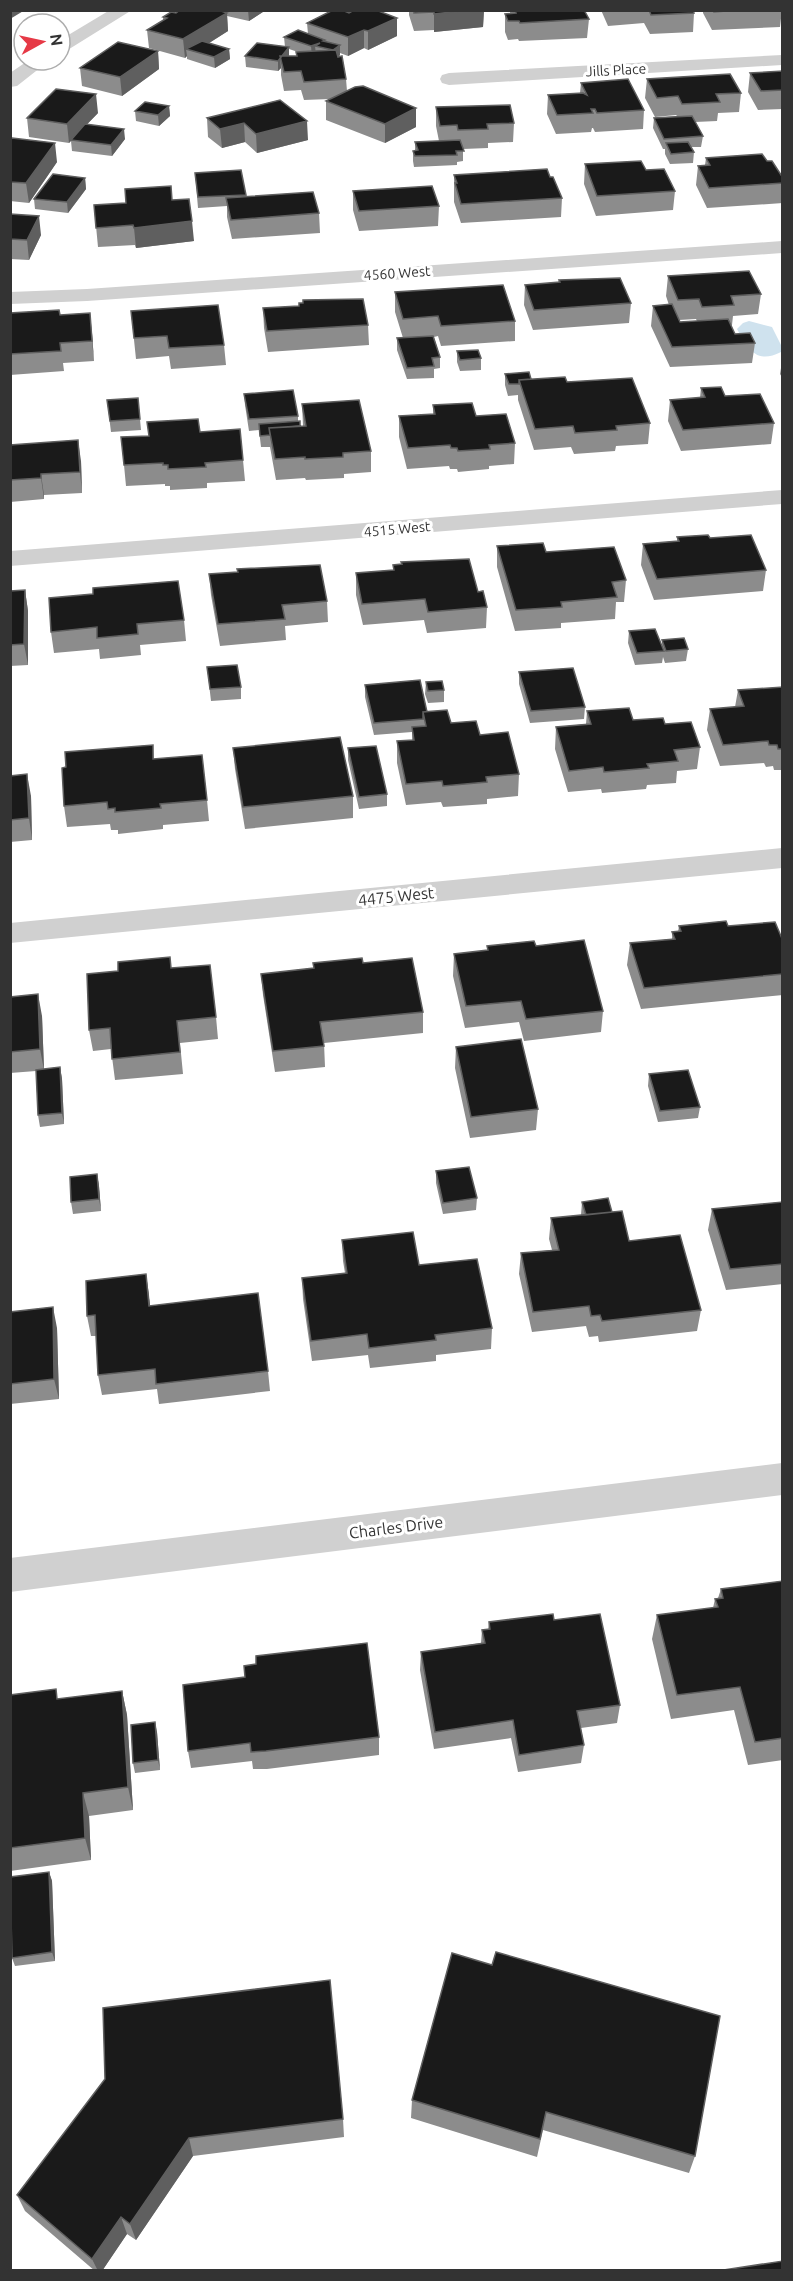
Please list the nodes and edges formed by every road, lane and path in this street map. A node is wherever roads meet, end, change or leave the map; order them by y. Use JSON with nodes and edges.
{"nodes":[{"id":1,"x":124,"y":10,"type":"edge"},
{"id":2,"x":72,"y":40,"type":"edge"},
{"id":3,"x":783,"y":60,"type":"edge"},
{"id":4,"x":24,"y":72,"type":"edge"},
{"id":5,"x":449,"y":79,"type":"dead end"},
{"id":6,"x":10,"y":82,"type":"edge"},
{"id":7,"x":783,"y":247,"type":"edge"},
{"id":8,"x":10,"y":298,"type":"edge"},
{"id":9,"x":783,"y":497,"type":"edge"},
{"id":10,"x":10,"y":559,"type":"edge"},
{"id":11,"x":783,"y":858,"type":"edge"},
{"id":12,"x":10,"y":933,"type":"edge"},
{"id":13,"x":783,"y":1479,"type":"edge"},
{"id":14,"x":10,"y":1575,"type":"edge"}],
"edges":[{"from":1,"to":2,"type":"street"},
{"from":3,"to":5,"type":"street","name":"Jills Place"},
{"from":4,"to":6,"type":"street"},
{"from":7,"to":8,"type":"street","name":"4560 West"},
{"from":9,"to":10,"type":"street","name":"4515 West"},
{"from":11,"to":12,"type":"street","name":"4475 West"},
{"from":13,"to":14,"type":"street","name":"Charles Drive"}]}
